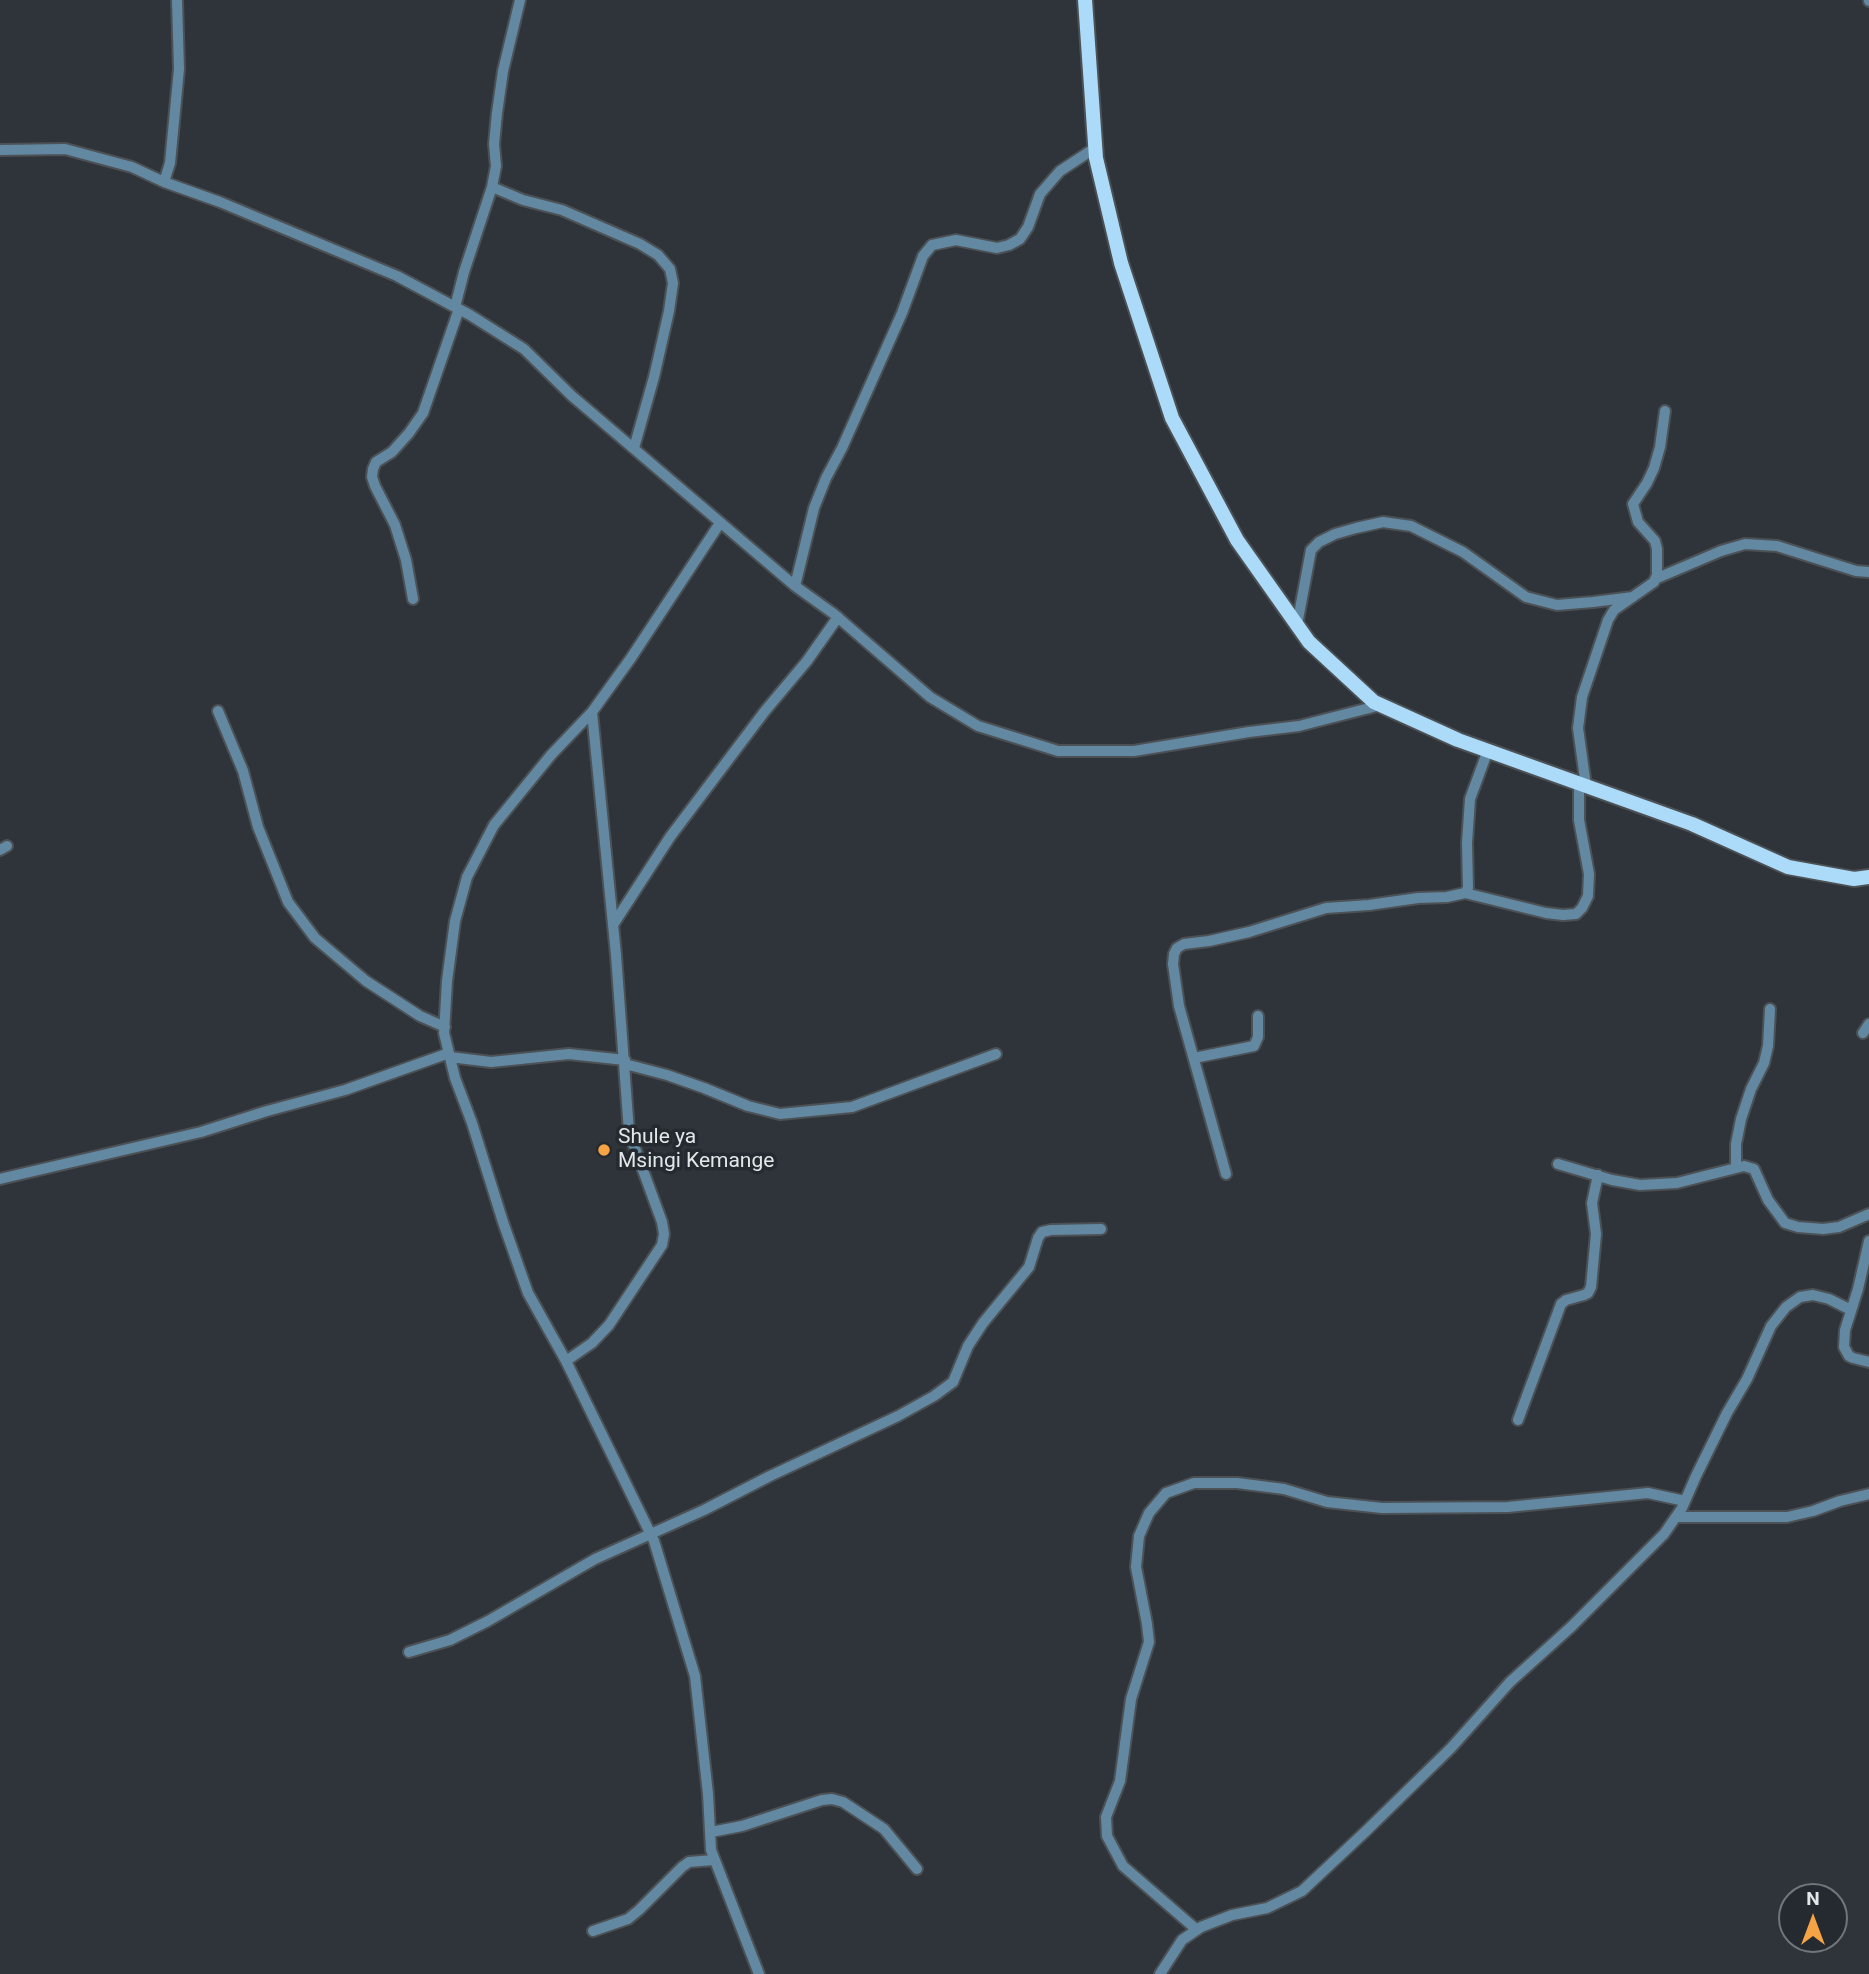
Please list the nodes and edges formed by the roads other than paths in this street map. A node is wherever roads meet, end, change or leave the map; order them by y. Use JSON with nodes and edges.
{"nodes":[{"id":1,"x":177,"y":0,"type":"edge"},
{"id":2,"x":520,"y":0,"type":"edge"},
{"id":3,"x":1085,"y":0,"type":"edge"},
{"id":4,"x":1096,"y":148,"type":"junction"},
{"id":5,"x":0,"y":150,"type":"edge"},
{"id":6,"x":164,"y":182,"type":"junction"},
{"id":7,"x":492,"y":187,"type":"junction"},
{"id":8,"x":457,"y":308,"type":"junction"},
{"id":9,"x":1665,"y":411,"type":"dead end"},
{"id":10,"x":634,"y":448,"type":"junction"},
{"id":11,"x":720,"y":523,"type":"junction"},
{"id":12,"x":1869,"y":572,"type":"edge"},
{"id":13,"x":1656,"y":579,"type":"junction"},
{"id":14,"x":794,"y":586,"type":"junction"},
{"id":15,"x":1633,"y":597,"type":"junction"},
{"id":16,"x":413,"y":599,"type":"dead end"},
{"id":17,"x":838,"y":617,"type":"junction"},
{"id":18,"x":1297,"y":625,"type":"junction"},
{"id":19,"x":1381,"y":705,"type":"junction"},
{"id":20,"x":218,"y":711,"type":"dead end"},
{"id":21,"x":592,"y":712,"type":"junction"},
{"id":22,"x":1488,"y":750,"type":"junction"},
{"id":23,"x":1583,"y":784,"type":"junction"},
{"id":24,"x":1869,"y":877,"type":"edge"},
{"id":25,"x":1465,"y":893,"type":"junction"},
{"id":26,"x":613,"y":925,"type":"junction"},
{"id":27,"x":1770,"y":1009,"type":"dead end"},
{"id":28,"x":1258,"y":1016,"type":"dead end"},
{"id":29,"x":445,"y":1027,"type":"junction"},
{"id":30,"x":996,"y":1054,"type":"dead end"},
{"id":31,"x":449,"y":1055,"type":"junction"},
{"id":32,"x":1194,"y":1058,"type":"junction"},
{"id":33,"x":625,"y":1062,"type":"junction"},
{"id":34,"x":1558,"y":1164,"type":"dead end"},
{"id":35,"x":1736,"y":1166,"type":"junction"},
{"id":36,"x":1226,"y":1174,"type":"dead end"},
{"id":37,"x":1598,"y":1175,"type":"junction"},
{"id":38,"x":0,"y":1179,"type":"edge"},
{"id":39,"x":1869,"y":1214,"type":"edge"},
{"id":40,"x":1101,"y":1229,"type":"dead end"},
{"id":41,"x":1869,"y":1241,"type":"edge"},
{"id":42,"x":1852,"y":1310,"type":"junction"},
{"id":43,"x":566,"y":1361,"type":"junction"},
{"id":44,"x":1869,"y":1362,"type":"edge"},
{"id":45,"x":1518,"y":1420,"type":"dead end"},
{"id":46,"x":1869,"y":1494,"type":"edge"},
{"id":47,"x":1685,"y":1501,"type":"junction"},
{"id":48,"x":1676,"y":1517,"type":"junction"},
{"id":49,"x":651,"y":1535,"type":"junction"},
{"id":50,"x":409,"y":1652,"type":"dead end"},
{"id":51,"x":711,"y":1832,"type":"junction"},
{"id":52,"x":714,"y":1860,"type":"junction"},
{"id":53,"x":917,"y":1868,"type":"dead end"},
{"id":54,"x":1197,"y":1930,"type":"junction"},
{"id":55,"x":593,"y":1931,"type":"dead end"},
{"id":56,"x":759,"y":1974,"type":"edge"},
{"id":57,"x":1160,"y":1974,"type":"edge"}],
"edges":[{"from":1,"to":6,"type":"street"},
{"from":2,"to":7,"type":"street"},
{"from":3,"to":4,"type":"main road"},
{"from":4,"to":14,"type":"street"},
{"from":4,"to":18,"type":"main road"},
{"from":5,"to":6,"type":"street"},
{"from":6,"to":8,"type":"street"},
{"from":7,"to":8,"type":"street"},
{"from":7,"to":10,"type":"street"},
{"from":8,"to":10,"type":"street"},
{"from":8,"to":16,"type":"street"},
{"from":9,"to":13,"type":"street"},
{"from":10,"to":11,"type":"street"},
{"from":11,"to":14,"type":"street"},
{"from":11,"to":21,"type":"street"},
{"from":12,"to":13,"type":"street"},
{"from":13,"to":15,"type":"street"},
{"from":14,"to":17,"type":"street"},
{"from":15,"to":18,"type":"street"},
{"from":15,"to":23,"type":"street"},
{"from":17,"to":19,"type":"street"},
{"from":17,"to":26,"type":"street"},
{"from":18,"to":19,"type":"main road"},
{"from":19,"to":22,"type":"main road"},
{"from":20,"to":29,"type":"street"},
{"from":21,"to":26,"type":"street"},
{"from":21,"to":29,"type":"street"},
{"from":22,"to":23,"type":"main road"},
{"from":22,"to":25,"type":"street"},
{"from":23,"to":24,"type":"main road"},
{"from":23,"to":25,"type":"street"},
{"from":25,"to":32,"type":"street"},
{"from":26,"to":33,"type":"street"},
{"from":27,"to":35,"type":"street"},
{"from":28,"to":32,"type":"street"},
{"from":29,"to":31,"type":"street"},
{"from":30,"to":33,"type":"street"},
{"from":31,"to":33,"type":"street"},
{"from":31,"to":38,"type":"street"},
{"from":31,"to":43,"type":"street"},
{"from":32,"to":36,"type":"street"},
{"from":33,"to":43,"type":"street"},
{"from":34,"to":37,"type":"street"},
{"from":35,"to":37,"type":"street"},
{"from":35,"to":39,"type":"street"},
{"from":37,"to":45,"type":"street"},
{"from":40,"to":49,"type":"street"},
{"from":41,"to":42,"type":"street"},
{"from":42,"to":44,"type":"street"},
{"from":42,"to":47,"type":"street"},
{"from":43,"to":49,"type":"street"},
{"from":46,"to":48,"type":"street"},
{"from":47,"to":48,"type":"street"},
{"from":47,"to":54,"type":"street"},
{"from":48,"to":54,"type":"street"},
{"from":49,"to":50,"type":"street"},
{"from":49,"to":51,"type":"street"},
{"from":51,"to":52,"type":"street"},
{"from":51,"to":53,"type":"street"},
{"from":52,"to":55,"type":"street"},
{"from":52,"to":56,"type":"street"},
{"from":54,"to":57,"type":"street"}]}
